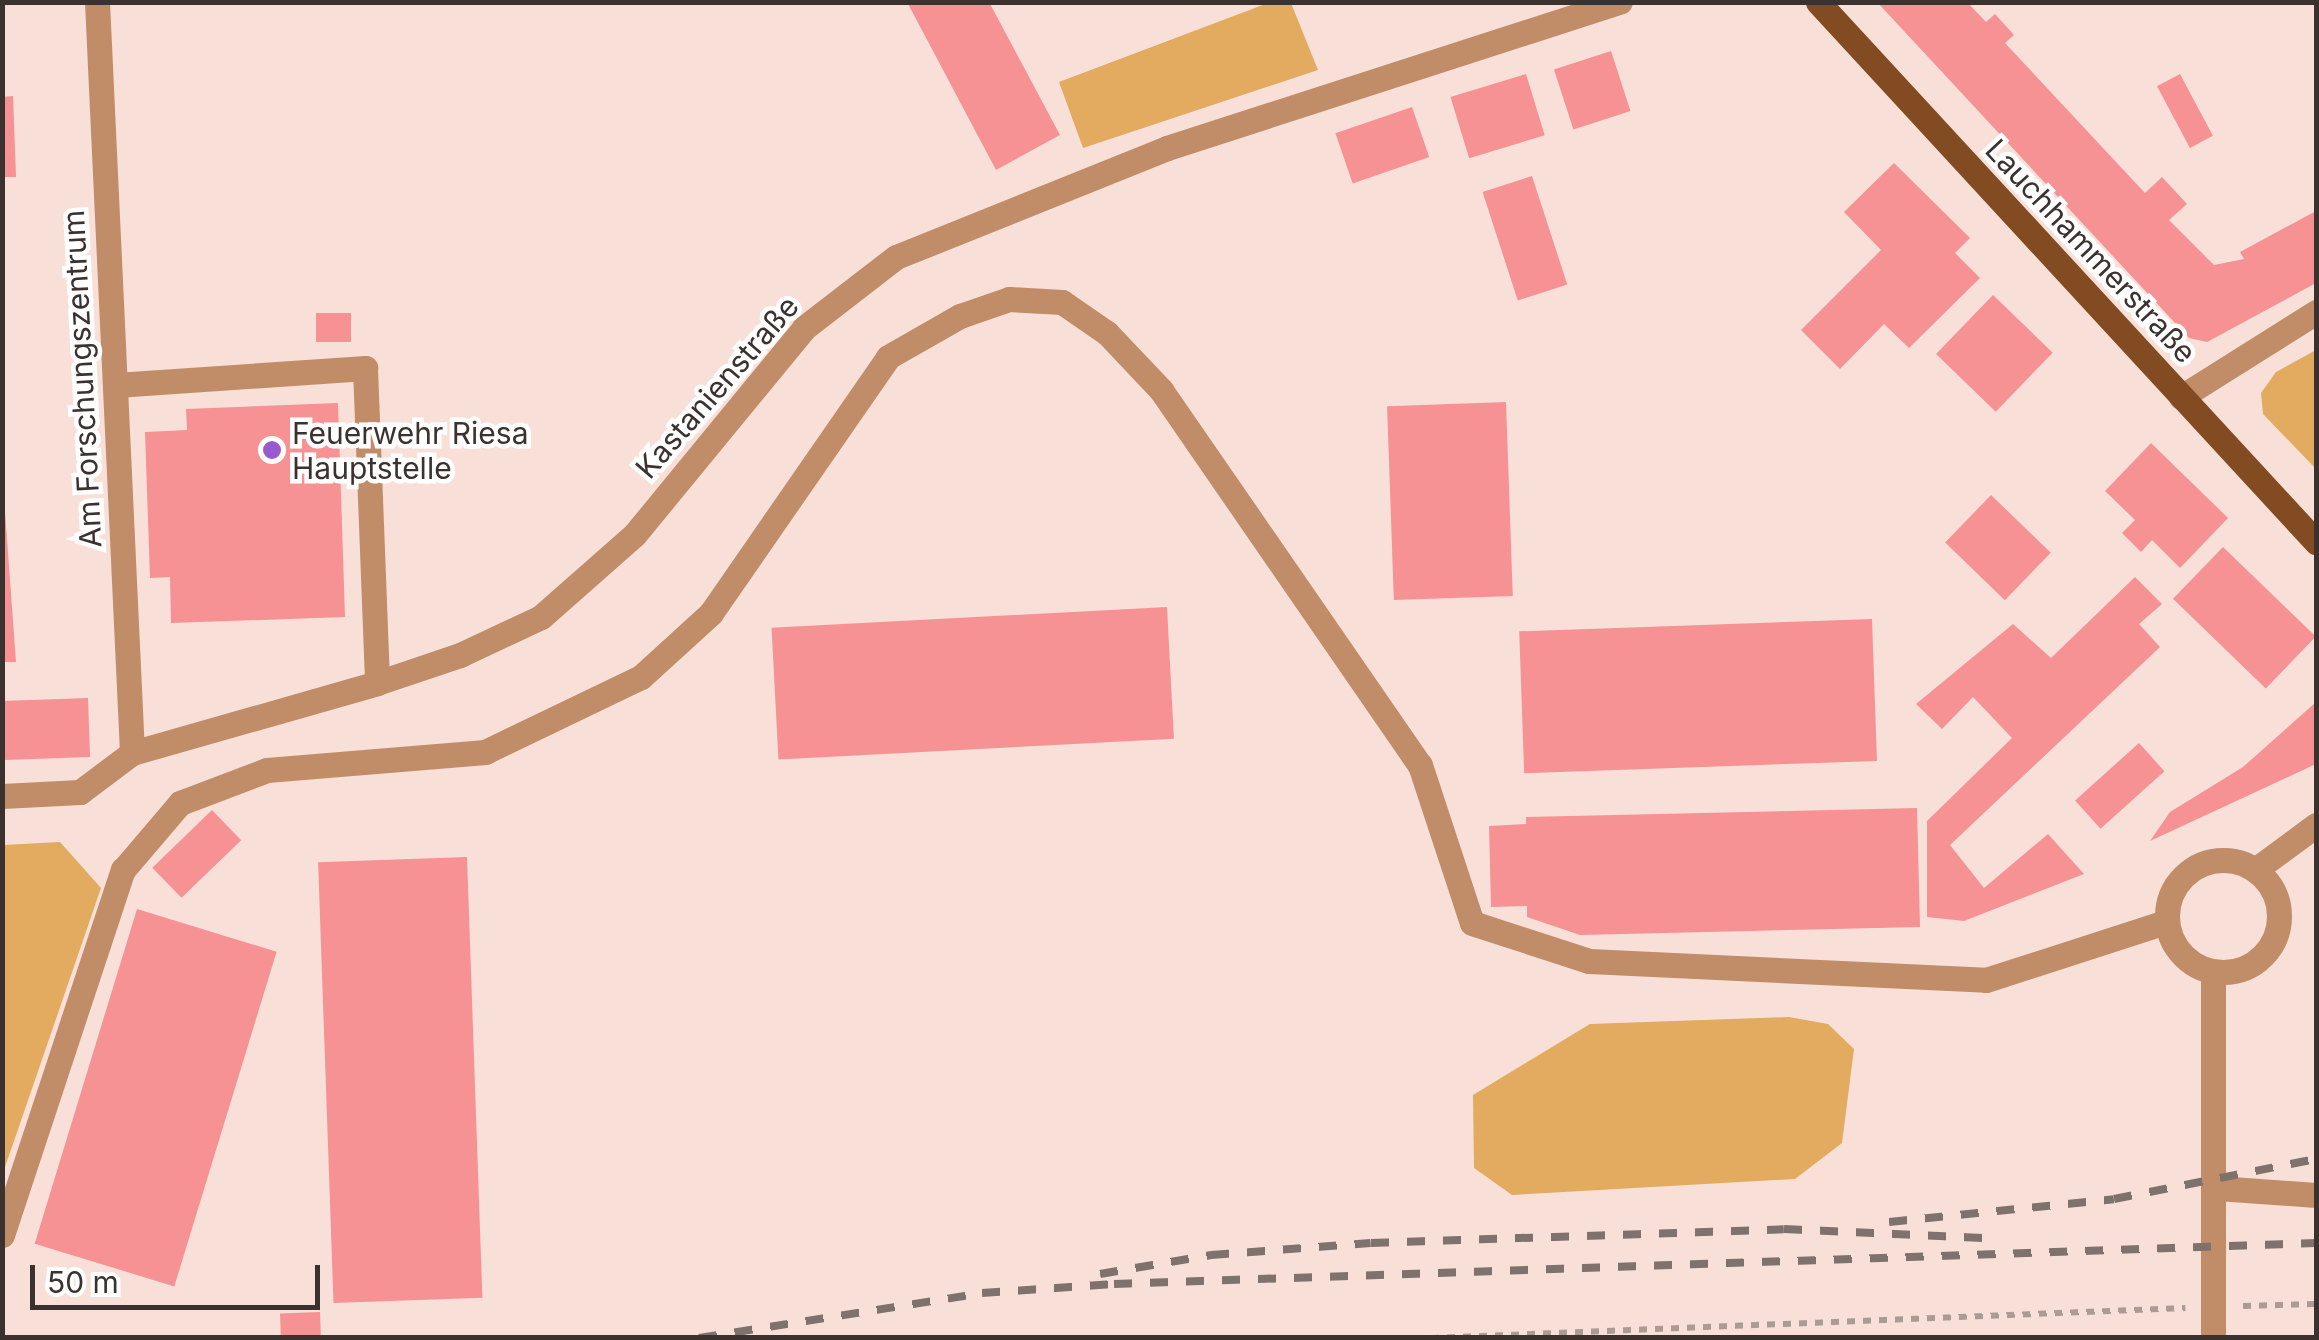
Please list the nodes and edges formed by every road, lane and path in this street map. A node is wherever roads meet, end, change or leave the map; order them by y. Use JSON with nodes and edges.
{"nodes":[{"id":1,"x":97,"y":2,"type":"edge"},
{"id":2,"x":1620,"y":2,"type":"edge"},
{"id":3,"x":1818,"y":2,"type":"edge"},
{"id":4,"x":2316,"y":312,"type":"edge"},
{"id":5,"x":116,"y":385,"type":"junction"},
{"id":6,"x":2181,"y":397,"type":"junction"},
{"id":7,"x":2316,"y":542,"type":"edge"},
{"id":8,"x":377,"y":684,"type":"junction"},
{"id":9,"x":132,"y":754,"type":"junction"},
{"id":10,"x":2,"y":796,"type":"edge"},
{"id":11,"x":2316,"y":824,"type":"edge"},
{"id":12,"x":2256,"y":870,"type":"junction"},
{"id":13,"x":2166,"y":922,"type":"junction"},
{"id":14,"x":2213,"y":972,"type":"junction"},
{"id":15,"x":2216,"y":1188,"type":"junction"},
{"id":16,"x":2316,"y":1194,"type":"edge"},
{"id":17,"x":2,"y":1235,"type":"edge"},
{"id":18,"x":2316,"y":1304,"type":"edge"},
{"id":19,"x":2213,"y":1307,"type":"junction"},
{"id":20,"x":1431,"y":1338,"type":"edge"},
{"id":21,"x":2213,"y":1338,"type":"edge"}],
"edges":[{"from":1,"to":5,"type":"street","name":"Am Forschungszentrum"},
{"from":2,"to":8,"type":"street","name":"Kastanienstraße"},
{"from":3,"to":6,"type":"main road","name":"Lauchhammerstraße"},
{"from":4,"to":6,"type":"street"},
{"from":5,"to":8,"type":"street"},
{"from":5,"to":9,"type":"street","name":"Am Forschungszentrum"},
{"from":6,"to":7,"type":"main road","name":"Lauchhammerstraße"},
{"from":8,"to":9,"type":"street","name":"Kastanienstraße"},
{"from":9,"to":10,"type":"street","name":"Kastanienstraße"},
{"from":11,"to":12,"type":"street"},
{"from":12,"to":13,"type":"street"},
{"from":12,"to":14,"type":"street"},
{"from":13,"to":14,"type":"street"},
{"from":13,"to":17,"type":"street"},
{"from":14,"to":15,"type":"street"},
{"from":15,"to":16,"type":"street"},
{"from":15,"to":19,"type":"street"},
{"from":18,"to":19,"type":"path"},
{"from":19,"to":20,"type":"path"},
{"from":19,"to":21,"type":"street"}]}
